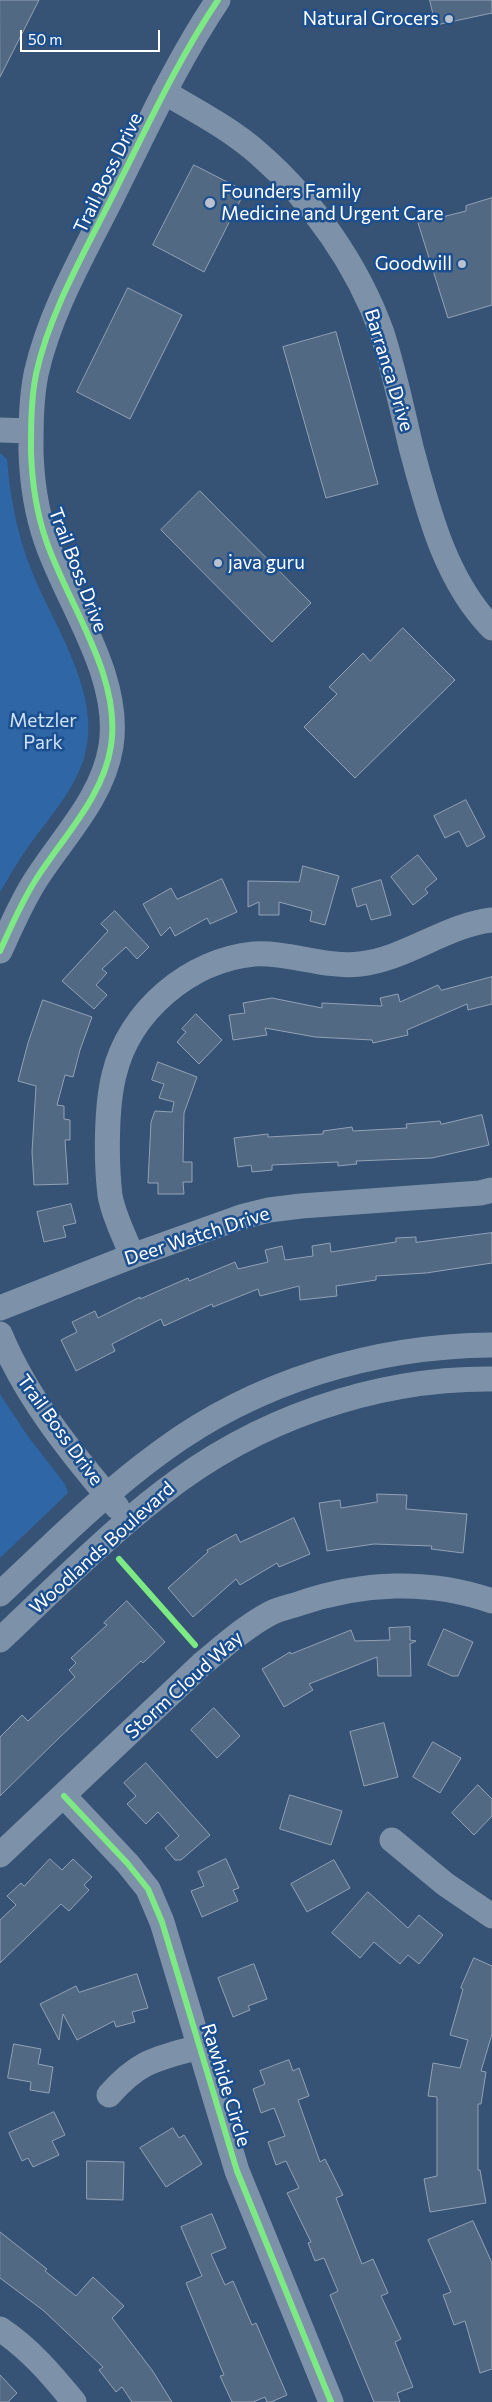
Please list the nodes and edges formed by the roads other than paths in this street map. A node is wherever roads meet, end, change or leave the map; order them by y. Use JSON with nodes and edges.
{"nodes":[{"id":1,"x":218,"y":0,"type":"edge"},
{"id":2,"x":164,"y":92,"type":"junction"},
{"id":3,"x":0,"y":430,"type":"edge"},
{"id":4,"x":31,"y":431,"type":"junction"},
{"id":5,"x":492,"y":628,"type":"edge"},
{"id":6,"x":492,"y":920,"type":"edge"},
{"id":7,"x":0,"y":951,"type":"edge"},
{"id":8,"x":492,"y":1190,"type":"edge"},
{"id":9,"x":132,"y":1256,"type":"junction"},
{"id":10,"x":0,"y":1308,"type":"edge"},
{"id":11,"x":0,"y":1334,"type":"edge"},
{"id":12,"x":492,"y":1345,"type":"edge"},
{"id":13,"x":492,"y":1379,"type":"edge"},
{"id":14,"x":107,"y":1495,"type":"junction"},
{"id":15,"x":129,"y":1520,"type":"junction"},
{"id":16,"x":0,"y":1594,"type":"edge"},
{"id":17,"x":492,"y":1601,"type":"edge"},
{"id":18,"x":0,"y":1640,"type":"edge"},
{"id":19,"x":64,"y":1796,"type":"junction"},
{"id":20,"x":392,"y":1840,"type":"dead end"},
{"id":21,"x":0,"y":1855,"type":"edge"},
{"id":22,"x":492,"y":1916,"type":"edge"},
{"id":23,"x":199,"y":2047,"type":"junction"},
{"id":24,"x":109,"y":2095,"type":"dead end"},
{"id":25,"x":0,"y":2329,"type":"edge"},
{"id":26,"x":74,"y":2402,"type":"edge"},
{"id":27,"x":331,"y":2402,"type":"edge"}],
"edges":[{"from":1,"to":2,"type":"street","name":"Trail Boss Drive"},
{"from":2,"to":4,"type":"street","name":"Trail Boss Drive"},
{"from":2,"to":5,"type":"street","name":"Barranca Drive"},
{"from":3,"to":4,"type":"street"},
{"from":4,"to":7,"type":"street","name":"Trail Boss Drive"},
{"from":6,"to":9,"type":"street"},
{"from":8,"to":9,"type":"street","name":"Deer Watch Drive"},
{"from":9,"to":10,"type":"street","name":"Deer Watch Drive"},
{"from":11,"to":14,"type":"street","name":"Trail Boss Drive"},
{"from":12,"to":14,"type":"street","name":"Woodlands Boulevard"},
{"from":13,"to":15,"type":"street","name":"Woodlands Boulevard"},
{"from":14,"to":15,"type":"street","name":"Trail Boss Drive"},
{"from":14,"to":16,"type":"street","name":"Woodlands Boulevard"},
{"from":15,"to":18,"type":"street","name":"Woodlands Boulevard"},
{"from":17,"to":19,"type":"street","name":"Storm Cloud Way"},
{"from":19,"to":21,"type":"street","name":"Storm Cloud Way"},
{"from":19,"to":23,"type":"street","name":"Rawhide Circle"},
{"from":20,"to":22,"type":"street"},
{"from":23,"to":24,"type":"street"},
{"from":23,"to":27,"type":"street","name":"Rawhide Circle"},
{"from":25,"to":26,"type":"street"}]}
